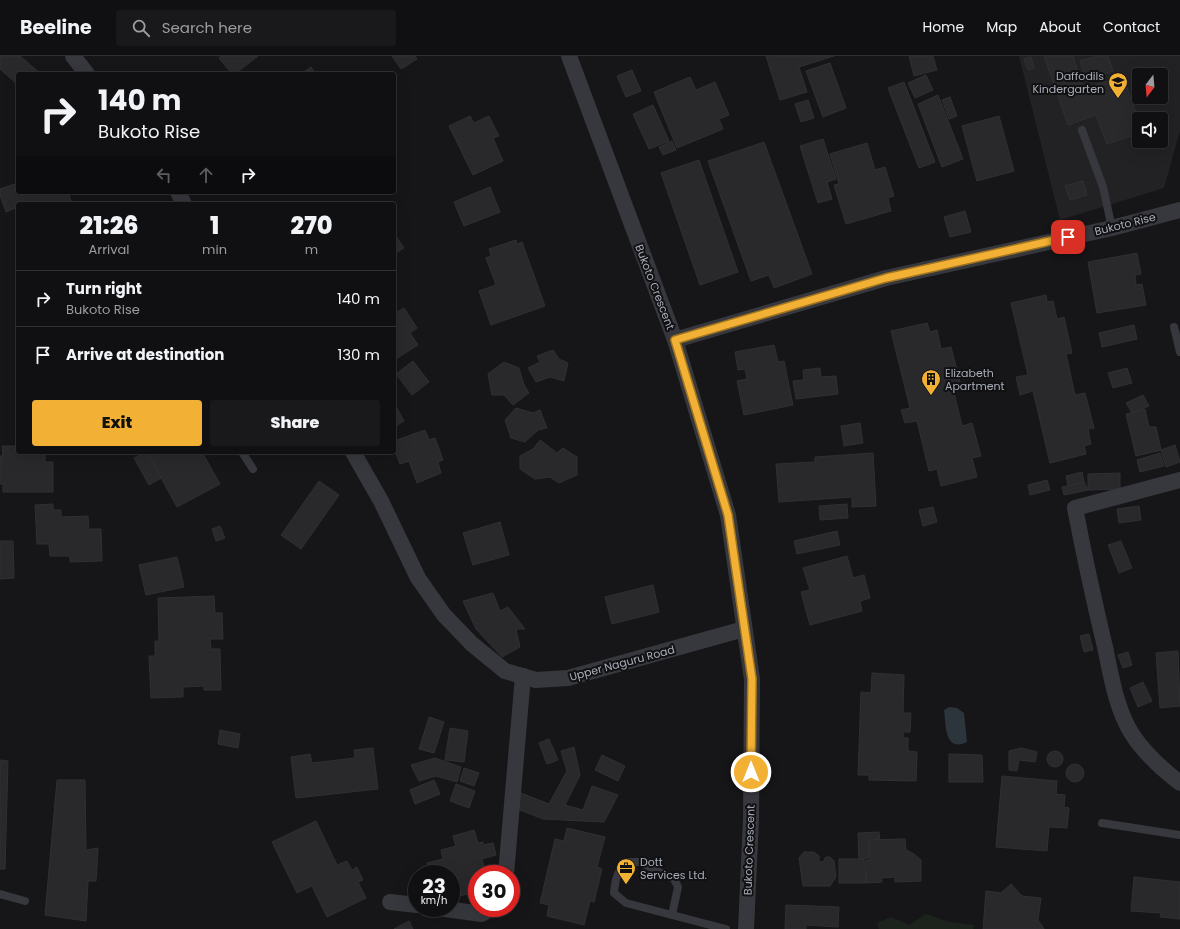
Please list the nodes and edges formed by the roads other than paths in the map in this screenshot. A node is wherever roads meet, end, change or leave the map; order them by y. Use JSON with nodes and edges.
{"nodes":[{"id":1,"x":73,"y":56,"type":"edge"},
{"id":2,"x":569,"y":56,"type":"edge"},
{"id":3,"x":85,"y":72,"type":"edge"},
{"id":4,"x":1082,"y":130,"type":"dead end"},
{"id":5,"x":1180,"y":210,"type":"edge"},
{"id":6,"x":1112,"y":228,"type":"junction"},
{"id":7,"x":1174,"y":327,"type":"dead end"},
{"id":8,"x":675,"y":340,"type":"junction"},
{"id":9,"x":1180,"y":352,"type":"edge"},
{"id":10,"x":243,"y":454,"type":"edge"},
{"id":11,"x":354,"y":454,"type":"edge"},
{"id":12,"x":253,"y":469,"type":"dead end"},
{"id":13,"x":1180,"y":480,"type":"edge"},
{"id":14,"x":744,"y":629,"type":"junction"},
{"id":15,"x":523,"y":676,"type":"junction"},
{"id":16,"x":1180,"y":783,"type":"edge"},
{"id":17,"x":1102,"y":823,"type":"dead end"},
{"id":18,"x":1180,"y":835,"type":"edge"},
{"id":19,"x":507,"y":865,"type":"edge"},
{"id":20,"x":0,"y":894,"type":"edge"},
{"id":21,"x":25,"y":901,"type":"dead end"},
{"id":22,"x":390,"y":902,"type":"dead end"},
{"id":23,"x":408,"y":904,"type":"edge"},
{"id":24,"x":672,"y":915,"type":"junction"},
{"id":25,"x":726,"y":929,"type":"edge"},
{"id":26,"x":746,"y":929,"type":"edge"}],
"edges":[{"from":1,"to":3,"type":"street"},
{"from":2,"to":8,"type":"street","name":"Bukoto Crescent"},
{"from":4,"to":6,"type":"lane"},
{"from":5,"to":6,"type":"street","name":"Bukoto Rise"},
{"from":6,"to":8,"type":"street","name":"Bukoto Rise"},
{"from":7,"to":9,"type":"lane"},
{"from":8,"to":14,"type":"street","name":"Bukoto Crescent"},
{"from":10,"to":12,"type":"lane"},
{"from":11,"to":15,"type":"street","name":"Upper Naguru Road"},
{"from":13,"to":16,"type":"street"},
{"from":14,"to":15,"type":"street","name":"Upper Naguru Road"},
{"from":14,"to":26,"type":"street","name":"Bukoto Crescent"},
{"from":15,"to":19,"type":"street"},
{"from":17,"to":18,"type":"lane"},
{"from":20,"to":21,"type":"lane"},
{"from":22,"to":23,"type":"street"},
{"from":24,"to":24,"type":"lane"},
{"from":24,"to":25,"type":"lane"}]}
